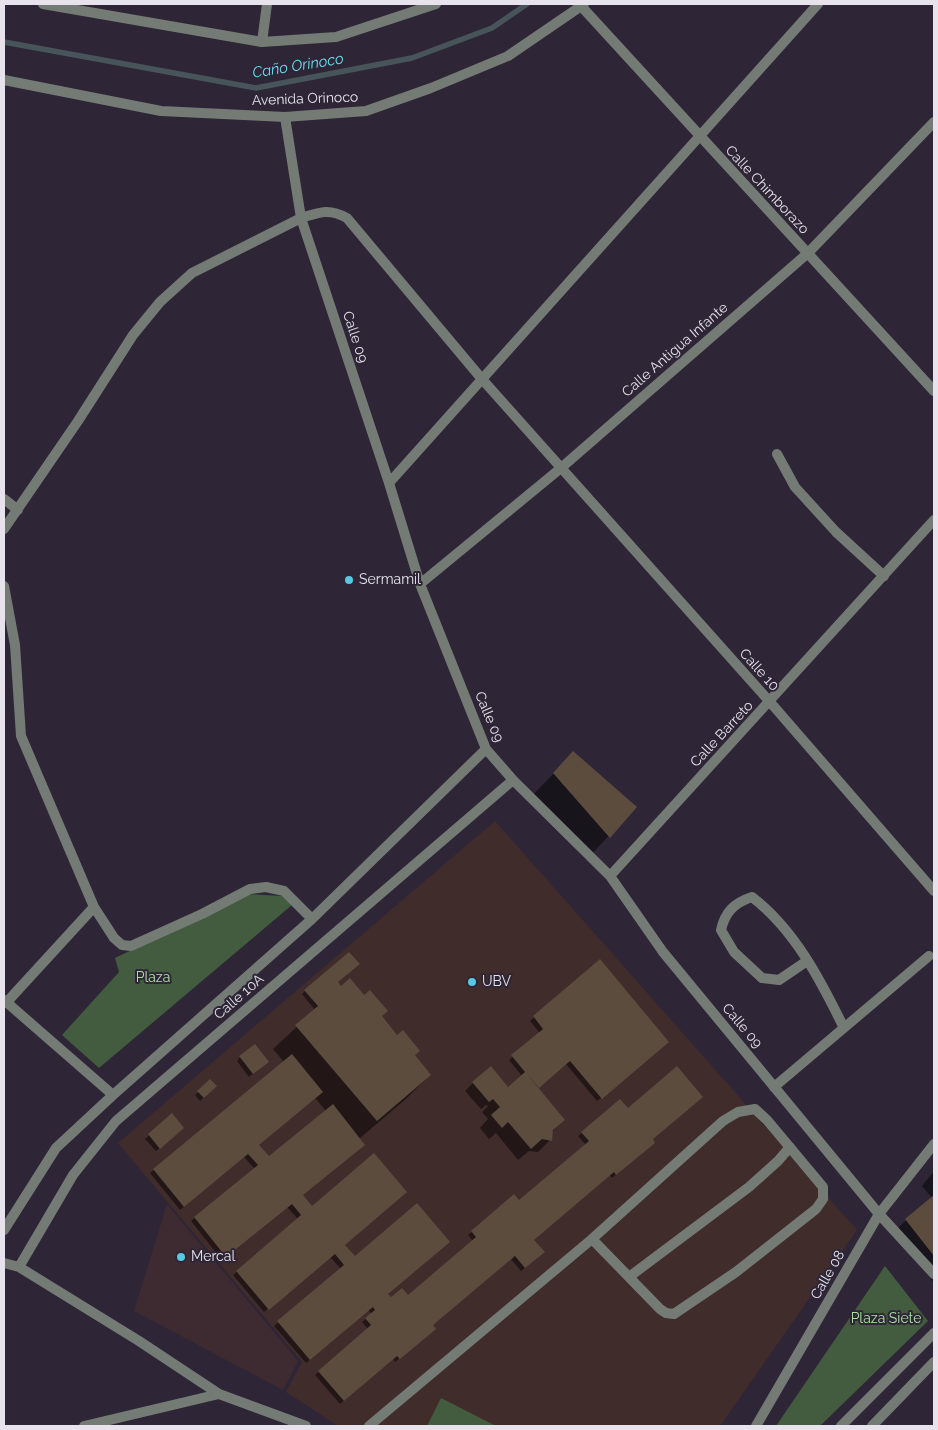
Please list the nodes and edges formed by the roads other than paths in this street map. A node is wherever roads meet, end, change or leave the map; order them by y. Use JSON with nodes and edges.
{"nodes":[{"id":1,"x":43,"y":4,"type":"edge"},
{"id":2,"x":266,"y":4,"type":"edge"},
{"id":3,"x":436,"y":4,"type":"edge"},
{"id":4,"x":818,"y":4,"type":"edge"},
{"id":5,"x":582,"y":5,"type":"edge"},
{"id":6,"x":262,"y":42,"type":"junction"},
{"id":7,"x":4,"y":80,"type":"edge"},
{"id":8,"x":285,"y":116,"type":"junction"},
{"id":9,"x":934,"y":122,"type":"edge"},
{"id":10,"x":700,"y":137,"type":"junction"},
{"id":11,"x":301,"y":218,"type":"junction"},
{"id":12,"x":808,"y":253,"type":"junction"},
{"id":13,"x":481,"y":378,"type":"junction"},
{"id":14,"x":934,"y":391,"type":"edge"},
{"id":15,"x":777,"y":454,"type":"dead end"},
{"id":16,"x":561,"y":468,"type":"junction"},
{"id":17,"x":389,"y":483,"type":"junction"},
{"id":18,"x":4,"y":499,"type":"edge"},
{"id":19,"x":18,"y":510,"type":"junction"},
{"id":20,"x":934,"y":520,"type":"edge"},
{"id":21,"x":4,"y":529,"type":"edge"},
{"id":22,"x":884,"y":576,"type":"junction"},
{"id":23,"x":420,"y":584,"type":"junction"},
{"id":24,"x":4,"y":586,"type":"edge"},
{"id":25,"x":770,"y":702,"type":"junction"},
{"id":26,"x":486,"y":749,"type":"junction"},
{"id":27,"x":513,"y":780,"type":"junction"},
{"id":28,"x":610,"y":876,"type":"junction"},
{"id":29,"x":934,"y":891,"type":"edge"},
{"id":30,"x":94,"y":906,"type":"junction"},
{"id":31,"x":312,"y":919,"type":"junction"},
{"id":32,"x":930,"y":956,"type":"dead end"},
{"id":33,"x":807,"y":961,"type":"junction"},
{"id":34,"x":5,"y":1002,"type":"edge"},
{"id":35,"x":844,"y":1028,"type":"junction"},
{"id":36,"x":774,"y":1087,"type":"junction"},
{"id":37,"x":113,"y":1095,"type":"junction"},
{"id":38,"x":934,"y":1144,"type":"edge"},
{"id":39,"x":790,"y":1147,"type":"junction"},
{"id":40,"x":879,"y":1214,"type":"junction"},
{"id":41,"x":4,"y":1230,"type":"edge"},
{"id":42,"x":592,"y":1239,"type":"junction"},
{"id":43,"x":4,"y":1263,"type":"edge"},
{"id":44,"x":19,"y":1267,"type":"junction"},
{"id":45,"x":934,"y":1274,"type":"edge"},
{"id":46,"x":629,"y":1277,"type":"junction"},
{"id":47,"x":934,"y":1333,"type":"edge"},
{"id":48,"x":934,"y":1362,"type":"edge"},
{"id":49,"x":219,"y":1394,"type":"junction"},
{"id":50,"x":84,"y":1426,"type":"edge"},
{"id":51,"x":306,"y":1426,"type":"edge"},
{"id":52,"x":370,"y":1426,"type":"edge"},
{"id":53,"x":756,"y":1426,"type":"edge"},
{"id":54,"x":842,"y":1426,"type":"edge"},
{"id":55,"x":872,"y":1426,"type":"edge"}],
"edges":[{"from":1,"to":6,"type":"street"},
{"from":2,"to":6,"type":"street"},
{"from":3,"to":6,"type":"street"},
{"from":4,"to":10,"type":"street"},
{"from":5,"to":8,"type":"street","name":"Avenida Orinoco"},
{"from":5,"to":10,"type":"street","name":"Calle Chimborazo"},
{"from":7,"to":8,"type":"street","name":"Avenida Orinoco"},
{"from":8,"to":11,"type":"street","name":"Calle 09"},
{"from":9,"to":12,"type":"street","name":"Calle Antigua Infante"},
{"from":10,"to":12,"type":"street","name":"Calle Chimborazo"},
{"from":10,"to":13,"type":"street"},
{"from":11,"to":13,"type":"street","name":"Calle 10"},
{"from":11,"to":17,"type":"street","name":"Calle 09"},
{"from":11,"to":19,"type":"street","name":"Calle 10"},
{"from":12,"to":14,"type":"street","name":"Calle Chimborazo"},
{"from":12,"to":16,"type":"street","name":"Calle Antigua Infante"},
{"from":13,"to":16,"type":"street","name":"Calle 10"},
{"from":13,"to":17,"type":"street"},
{"from":15,"to":22,"type":"street"},
{"from":16,"to":23,"type":"street","name":"Calle Antigua Infante"},
{"from":16,"to":25,"type":"street","name":"Calle 10"},
{"from":17,"to":23,"type":"street","name":"Calle 09"},
{"from":18,"to":19,"type":"street"},
{"from":19,"to":21,"type":"street","name":"Calle 10"},
{"from":20,"to":22,"type":"street","name":"Calle Barreto"},
{"from":22,"to":25,"type":"street","name":"Calle Barreto"},
{"from":23,"to":26,"type":"street","name":"Calle 09"},
{"from":24,"to":30,"type":"street"},
{"from":25,"to":28,"type":"street","name":"Calle Barreto"},
{"from":25,"to":29,"type":"street","name":"Calle 10"},
{"from":26,"to":27,"type":"street","name":"Calle 09"},
{"from":26,"to":31,"type":"street","name":"Calle 10A"},
{"from":27,"to":28,"type":"street","name":"Calle 09"},
{"from":27,"to":44,"type":"street","name":"Calle 10A"},
{"from":28,"to":36,"type":"street","name":"Calle 09"},
{"from":30,"to":31,"type":"street"},
{"from":30,"to":34,"type":"street"},
{"from":31,"to":37,"type":"street","name":"Calle 10A"},
{"from":32,"to":35,"type":"street"},
{"from":33,"to":33,"type":"street"},
{"from":33,"to":35,"type":"street"},
{"from":34,"to":37,"type":"street"},
{"from":35,"to":36,"type":"street"},
{"from":36,"to":40,"type":"street","name":"Calle 09"},
{"from":37,"to":41,"type":"street","name":"Calle 10A"},
{"from":38,"to":40,"type":"street","name":"Calle 08"},
{"from":39,"to":42,"type":"street"},
{"from":39,"to":46,"type":"street"},
{"from":39,"to":46,"type":"street"},
{"from":40,"to":45,"type":"street","name":"Calle 09"},
{"from":40,"to":53,"type":"street","name":"Calle 08"},
{"from":42,"to":46,"type":"street"},
{"from":42,"to":52,"type":"street"},
{"from":43,"to":44,"type":"street"},
{"from":44,"to":49,"type":"street"},
{"from":47,"to":54,"type":"street"},
{"from":48,"to":55,"type":"street"},
{"from":49,"to":50,"type":"street"},
{"from":49,"to":51,"type":"street"}]}
